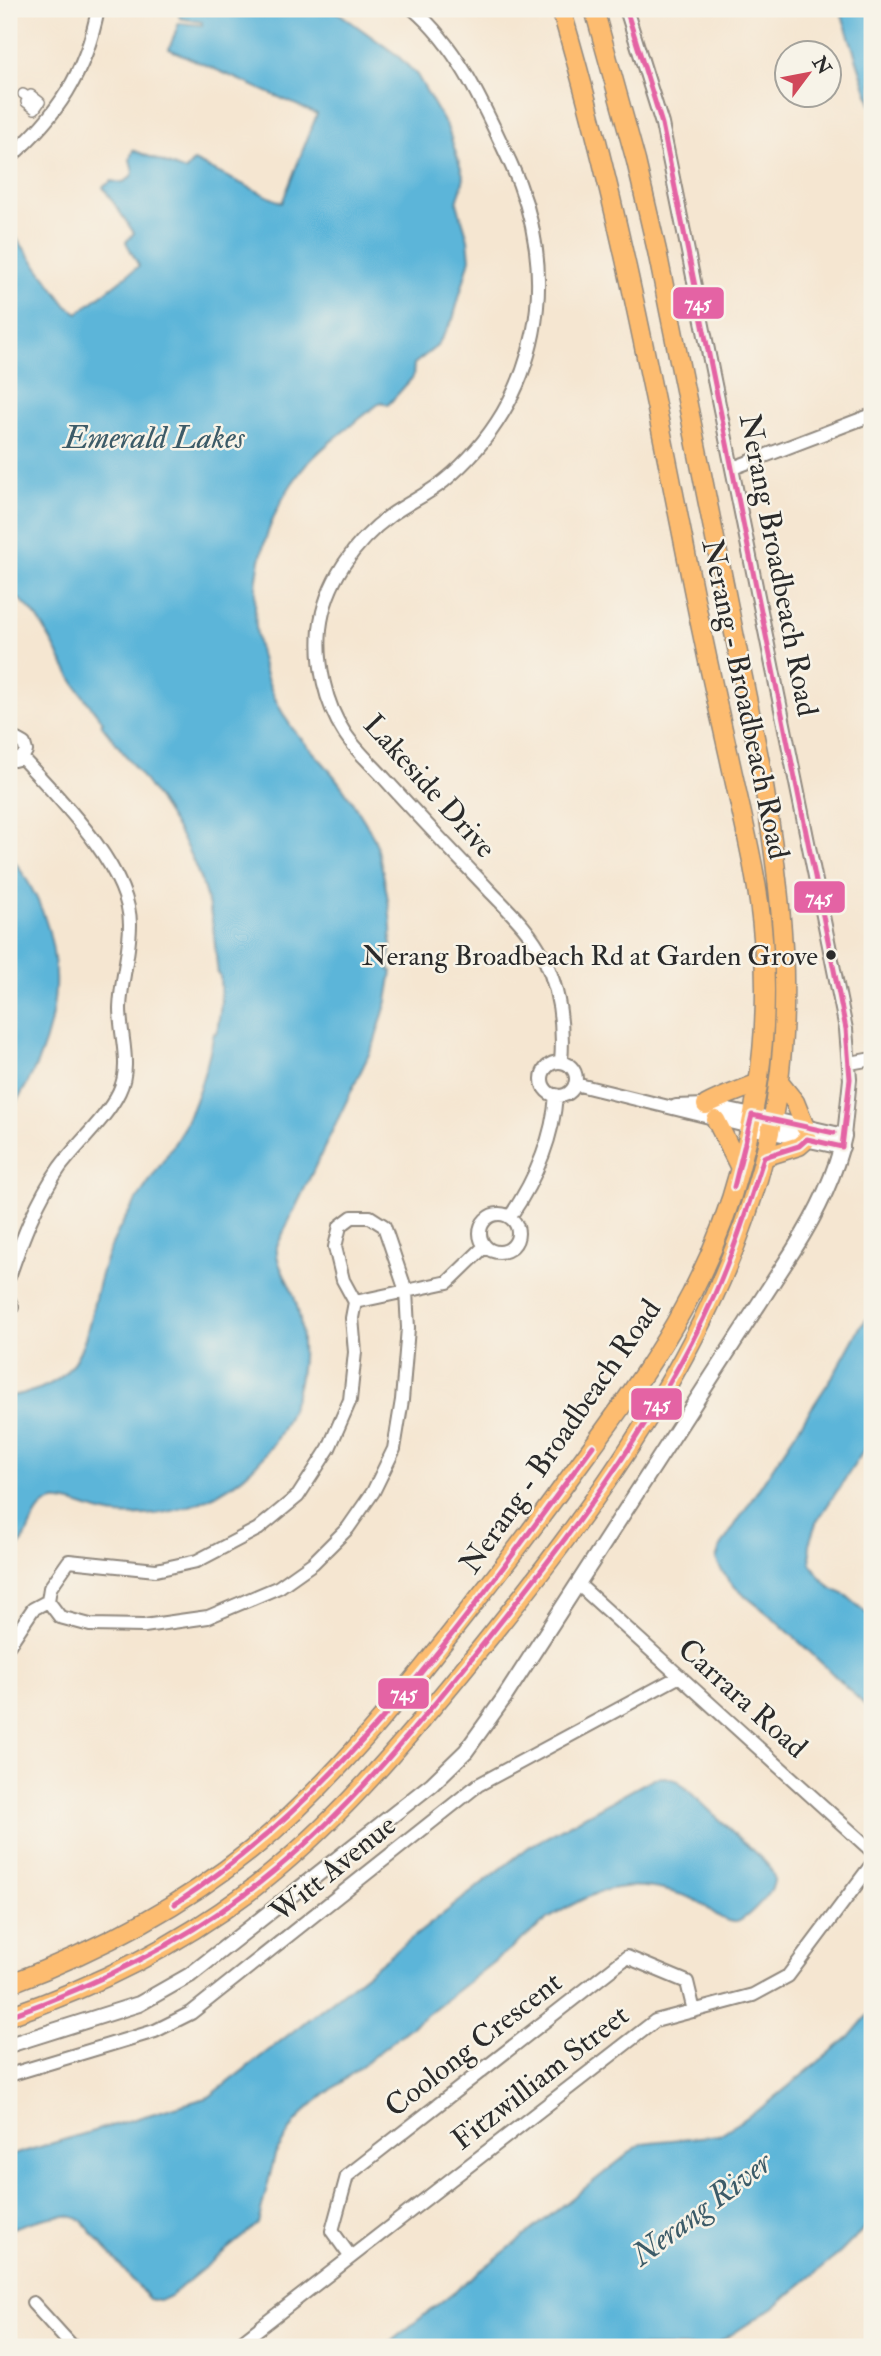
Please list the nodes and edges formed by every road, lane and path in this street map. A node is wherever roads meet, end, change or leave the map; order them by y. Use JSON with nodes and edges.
{"nodes":[{"id":1,"x":98,"y":9,"type":"edge"},
{"id":2,"x":413,"y":9,"type":"edge"},
{"id":3,"x":561,"y":9,"type":"edge"},
{"id":4,"x":594,"y":9,"type":"edge"},
{"id":5,"x":626,"y":9,"type":"edge"},
{"id":6,"x":26,"y":96,"type":"dead end"},
{"id":7,"x":51,"y":116,"type":"junction"},
{"id":8,"x":9,"y":158,"type":"edge"},
{"id":9,"x":872,"y":415,"type":"edge"},
{"id":10,"x":733,"y":468,"type":"junction"},
{"id":11,"x":9,"y":742,"type":"edge"},
{"id":12,"x":15,"y":757,"type":"edge"},
{"id":13,"x":872,"y":1059,"type":"edge"},
{"id":14,"x":561,"y":1062,"type":"junction"},
{"id":15,"x":850,"y":1063,"type":"junction"},
{"id":16,"x":779,"y":1082,"type":"junction"},
{"id":17,"x":758,"y":1083,"type":"junction"},
{"id":18,"x":575,"y":1084,"type":"junction"},
{"id":19,"x":556,"y":1095,"type":"junction"},
{"id":20,"x":711,"y":1113,"type":"junction"},
{"id":21,"x":751,"y":1121,"type":"junction"},
{"id":22,"x":771,"y":1126,"type":"junction"},
{"id":23,"x":806,"y":1133,"type":"junction"},
{"id":24,"x":843,"y":1141,"type":"junction"},
{"id":25,"x":764,"y":1157,"type":"junction"},
{"id":26,"x":740,"y":1168,"type":"junction"},
{"id":27,"x":510,"y":1217,"type":"junction"},
{"id":28,"x":485,"y":1246,"type":"junction"},
{"id":29,"x":9,"y":1278,"type":"edge"},
{"id":30,"x":405,"y":1292,"type":"junction"},
{"id":31,"x":9,"y":1300,"type":"edge"},
{"id":32,"x":355,"y":1303,"type":"junction"},
{"id":33,"x":9,"y":1315,"type":"edge"},
{"id":34,"x":578,"y":1584,"type":"junction"},
{"id":35,"x":48,"y":1601,"type":"junction"},
{"id":36,"x":9,"y":1645,"type":"edge"},
{"id":37,"x":680,"y":1676,"type":"junction"},
{"id":38,"x":872,"y":1851,"type":"edge"},
{"id":39,"x":872,"y":1864,"type":"edge"},
{"id":40,"x":9,"y":1984,"type":"edge"},
{"id":41,"x":694,"y":2011,"type":"junction"},
{"id":42,"x":9,"y":2016,"type":"edge"},
{"id":43,"x":9,"y":2045,"type":"edge"},
{"id":44,"x":9,"y":2075,"type":"edge"},
{"id":45,"x":351,"y":2256,"type":"junction"},
{"id":46,"x":33,"y":2303,"type":"dead end"},
{"id":47,"x":74,"y":2347,"type":"edge"},
{"id":48,"x":234,"y":2347,"type":"edge"}],
"edges":[{"from":1,"to":7,"type":"street"},
{"from":2,"to":14,"type":"street","name":"Lakeside Drive"},
{"from":3,"to":17,"type":"main road","name":"Nerang - Broadbeach Road"},
{"from":4,"to":16,"type":"main road","name":"Nerang - Broadbeach Road"},
{"from":5,"to":10,"type":"street","name":"Nerang Broadbeach Road"},
{"from":6,"to":7,"type":"street"},
{"from":7,"to":8,"type":"street"},
{"from":9,"to":10,"type":"street"},
{"from":10,"to":15,"type":"street","name":"Nerang Broadbeach Road"},
{"from":11,"to":12,"type":"street"},
{"from":12,"to":29,"type":"street"},
{"from":13,"to":15,"type":"street"},
{"from":14,"to":18,"type":"street"},
{"from":14,"to":19,"type":"street"},
{"from":15,"to":24,"type":"street","name":"Nerang Broadbeach Road"},
{"from":16,"to":22,"type":"main road","name":"Nerang - Broadbeach Road"},
{"from":16,"to":23,"type":"main road"},
{"from":17,"to":20,"type":"main road"},
{"from":17,"to":21,"type":"main road","name":"Nerang - Broadbeach Road"},
{"from":18,"to":19,"type":"street"},
{"from":18,"to":20,"type":"street"},
{"from":19,"to":27,"type":"street"},
{"from":20,"to":21,"type":"street"},
{"from":20,"to":26,"type":"main road"},
{"from":21,"to":22,"type":"street"},
{"from":21,"to":26,"type":"main road","name":"Nerang - Broadbeach Road"},
{"from":22,"to":23,"type":"street"},
{"from":22,"to":25,"type":"main road","name":"Nerang - Broadbeach Road"},
{"from":23,"to":24,"type":"street"},
{"from":23,"to":25,"type":"main road"},
{"from":24,"to":34,"type":"street","name":"Nerang Broadbeach Road"},
{"from":25,"to":42,"type":"main road","name":"Nerang - Broadbeach Road"},
{"from":26,"to":40,"type":"main road","name":"Nerang - Broadbeach Road"},
{"from":27,"to":28,"type":"street"},
{"from":27,"to":28,"type":"street"},
{"from":28,"to":30,"type":"street"},
{"from":30,"to":32,"type":"street"},
{"from":30,"to":32,"type":"street"},
{"from":30,"to":35,"type":"street"},
{"from":31,"to":33,"type":"street"},
{"from":32,"to":35,"type":"street"},
{"from":34,"to":37,"type":"street","name":"Carrara Road"},
{"from":34,"to":43,"type":"street","name":"Nerang Broadbeach Road"},
{"from":35,"to":36,"type":"street"},
{"from":37,"to":38,"type":"street","name":"Carrara Road"},
{"from":37,"to":44,"type":"street","name":"Witt Avenue"},
{"from":39,"to":41,"type":"street","name":"Fitzwilliam Street"},
{"from":41,"to":45,"type":"street","name":"Fitzwilliam Street"},
{"from":41,"to":45,"type":"street","name":"Coolong Crescent"},
{"from":45,"to":48,"type":"street","name":"Fitzwilliam Street"},
{"from":46,"to":47,"type":"street"}]}
